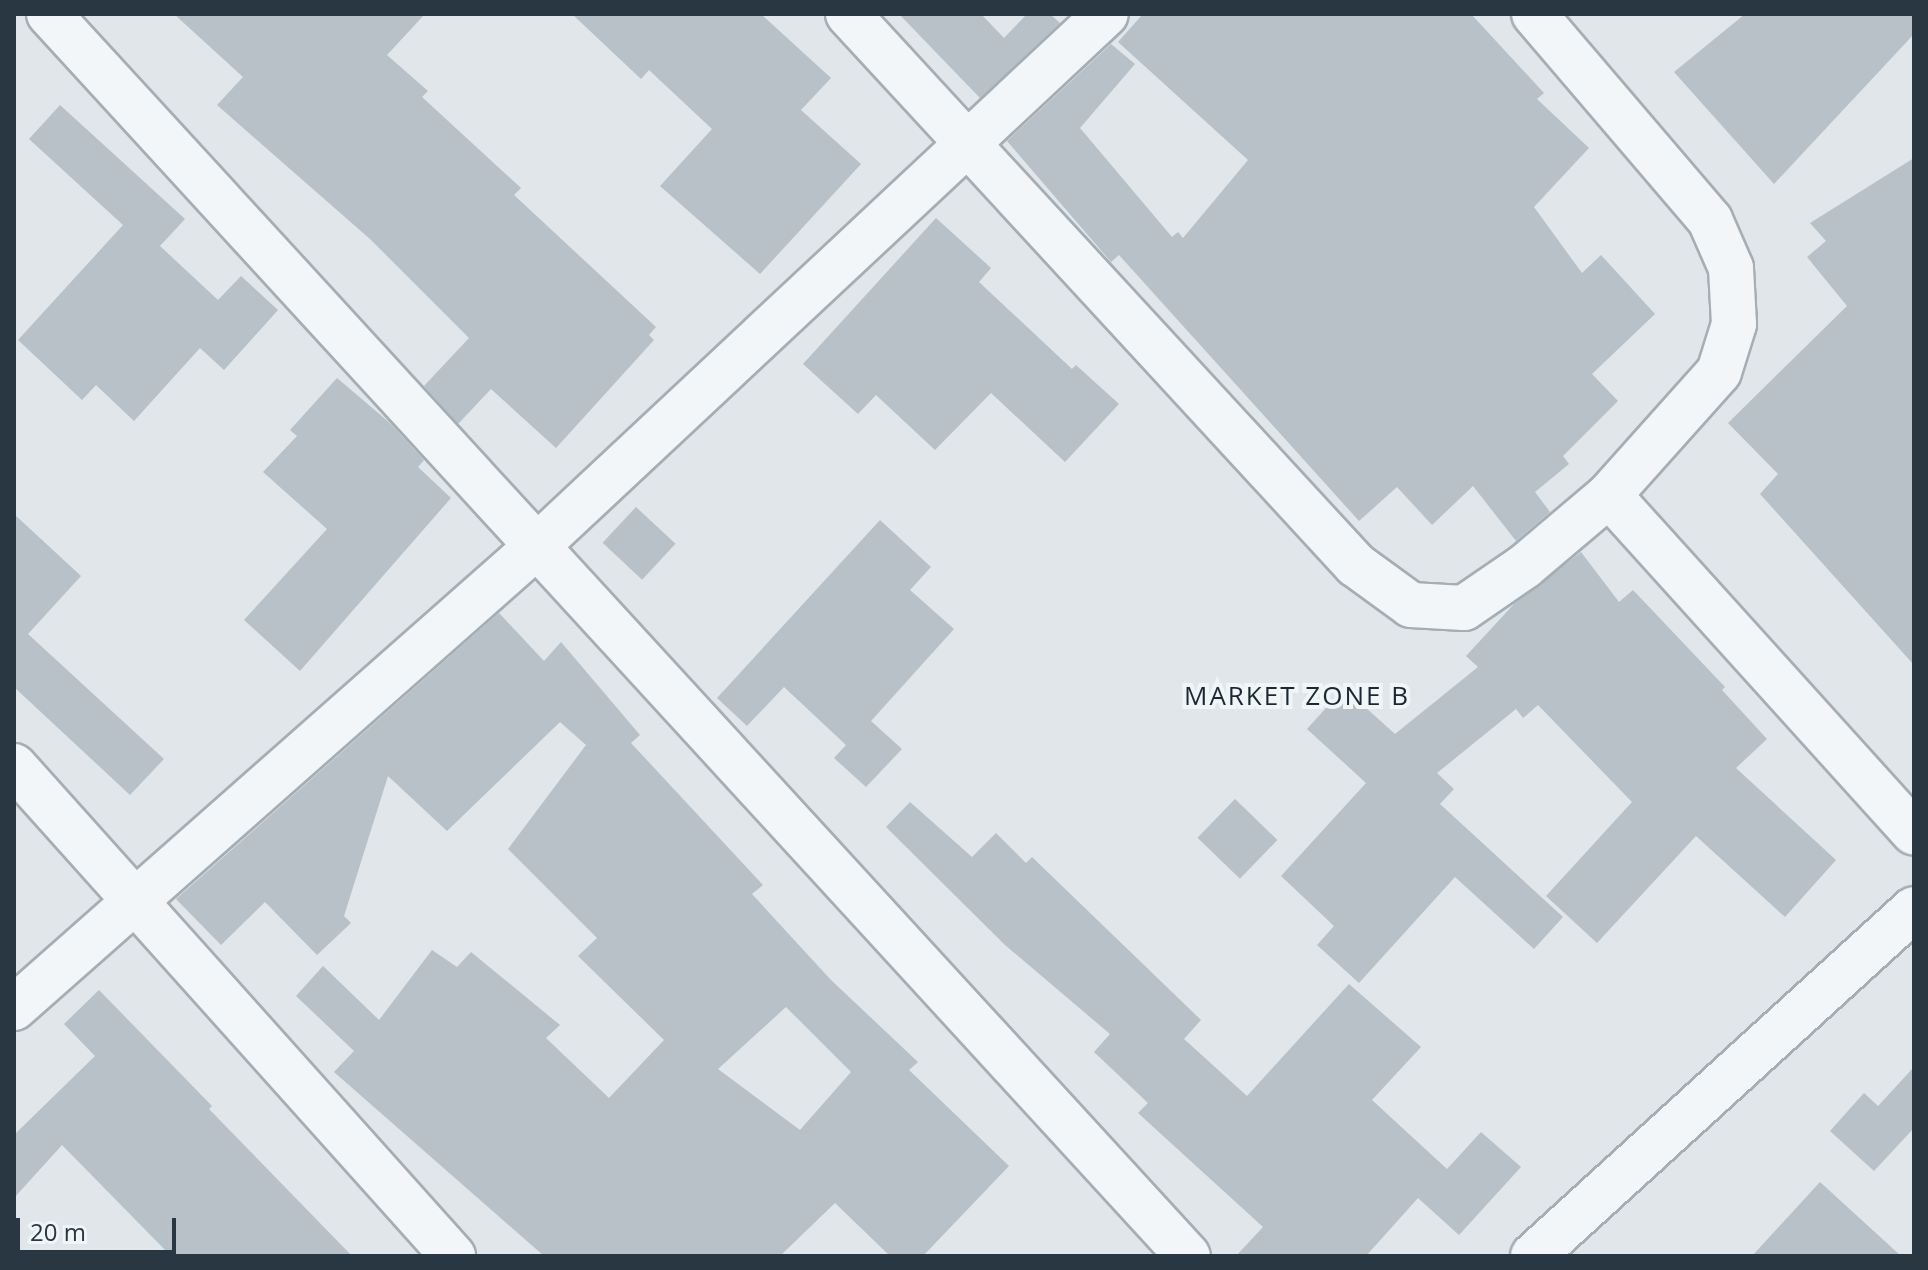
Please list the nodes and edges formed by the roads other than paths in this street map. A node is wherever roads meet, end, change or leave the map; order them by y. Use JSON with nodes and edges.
{"nodes":[{"id":1,"x":49,"y":14,"type":"edge"},
{"id":2,"x":848,"y":14,"type":"edge"},
{"id":3,"x":1106,"y":14,"type":"edge"},
{"id":4,"x":1534,"y":14,"type":"edge"},
{"id":5,"x":970,"y":144,"type":"junction"},
{"id":6,"x":1609,"y":495,"type":"junction"},
{"id":7,"x":536,"y":547,"type":"junction"},
{"id":8,"x":14,"y":766,"type":"edge"},
{"id":9,"x":1914,"y":833,"type":"edge"},
{"id":10,"x":136,"y":898,"type":"junction"},
{"id":11,"x":1914,"y":909,"type":"edge"},
{"id":12,"x":14,"y":1008,"type":"edge"},
{"id":13,"x":453,"y":1256,"type":"edge"},
{"id":14,"x":1188,"y":1256,"type":"edge"},
{"id":15,"x":1533,"y":1256,"type":"edge"}],
"edges":[{"from":1,"to":7,"type":"street"},
{"from":2,"to":5,"type":"street"},
{"from":3,"to":5,"type":"street"},
{"from":4,"to":6,"type":"street"},
{"from":5,"to":6,"type":"street"},
{"from":5,"to":7,"type":"street"},
{"from":6,"to":9,"type":"street"},
{"from":7,"to":10,"type":"street"},
{"from":7,"to":14,"type":"street"},
{"from":8,"to":10,"type":"street"},
{"from":10,"to":12,"type":"street"},
{"from":10,"to":13,"type":"street"},
{"from":11,"to":15,"type":"street"}]}
